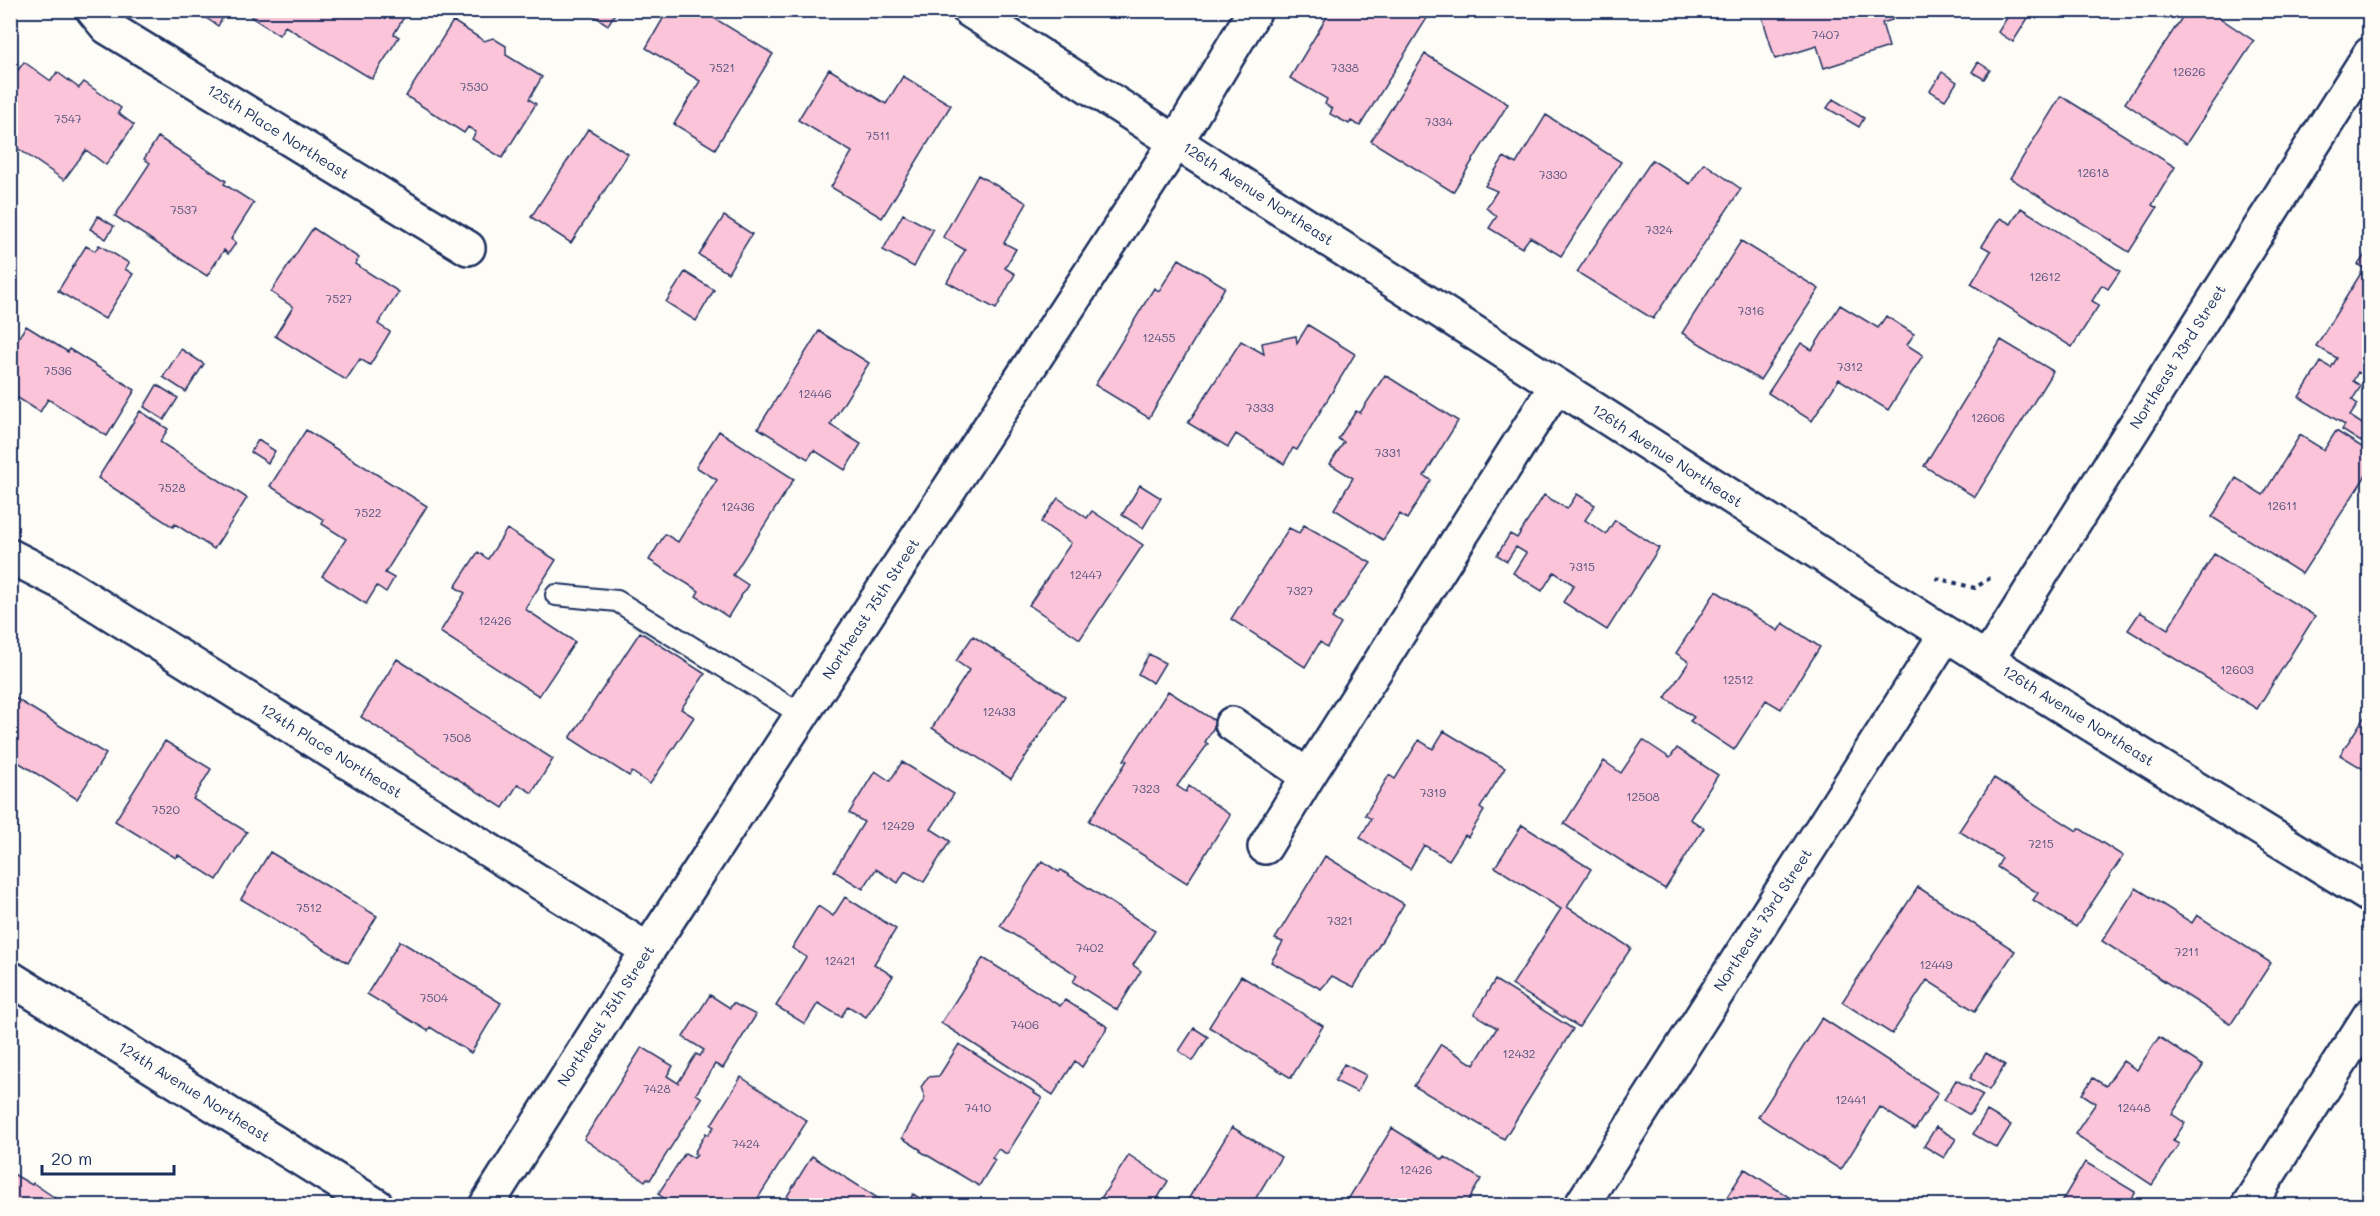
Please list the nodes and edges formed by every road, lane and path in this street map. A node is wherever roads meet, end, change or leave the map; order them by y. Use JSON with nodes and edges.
{"nodes":[{"id":1,"x":93,"y":10,"type":"edge"},
{"id":2,"x":969,"y":10,"type":"edge"},
{"id":3,"x":1255,"y":10,"type":"edge"},
{"id":4,"x":2370,"y":54,"type":"edge"},
{"id":5,"x":1176,"y":142,"type":"junction"},
{"id":6,"x":468,"y":248,"type":"dead end"},
{"id":7,"x":1556,"y":386,"type":"junction"},
{"id":8,"x":10,"y":556,"type":"edge"},
{"id":9,"x":1992,"y":576,"type":"dead end"},
{"id":10,"x":1934,"y":577,"type":"dead end"},
{"id":11,"x":556,"y":595,"type":"dead end"},
{"id":12,"x":1946,"y":634,"type":"junction"},
{"id":13,"x":1987,"y":660,"type":"junction"},
{"id":14,"x":802,"y":715,"type":"junction"},
{"id":15,"x":1232,"y":724,"type":"dead end"},
{"id":16,"x":1308,"y":776,"type":"junction"},
{"id":17,"x":1265,"y":847,"type":"dead end"},
{"id":18,"x":2370,"y":896,"type":"edge"},
{"id":19,"x":648,"y":950,"type":"junction"},
{"id":20,"x":10,"y":978,"type":"edge"},
{"id":21,"x":2370,"y":1015,"type":"edge"},
{"id":22,"x":377,"y":1206,"type":"edge"},
{"id":23,"x":486,"y":1206,"type":"edge"},
{"id":24,"x":1581,"y":1206,"type":"edge"},
{"id":25,"x":2248,"y":1206,"type":"edge"}],
"edges":[{"from":1,"to":6,"type":"street","name":"125th Place Northeast"},
{"from":2,"to":5,"type":"street","name":"126th Avenue Northeast"},
{"from":3,"to":5,"type":"street","name":"Northeast 75th Street"},
{"from":4,"to":13,"type":"street","name":"Northeast 73rd Street"},
{"from":5,"to":7,"type":"street","name":"126th Avenue Northeast"},
{"from":5,"to":14,"type":"street","name":"Northeast 75th Street"},
{"from":7,"to":12,"type":"street","name":"126th Avenue Northeast"},
{"from":7,"to":16,"type":"street"},
{"from":8,"to":19,"type":"street","name":"124th Place Northeast"},
{"from":9,"to":10,"type":"path"},
{"from":11,"to":14,"type":"lane"},
{"from":12,"to":13,"type":"street","name":"126th Avenue Northeast"},
{"from":12,"to":24,"type":"street","name":"Northeast 73rd Street"},
{"from":13,"to":18,"type":"street","name":"126th Avenue Northeast"},
{"from":14,"to":19,"type":"street","name":"Northeast 75th Street"},
{"from":15,"to":16,"type":"street"},
{"from":16,"to":17,"type":"street"},
{"from":19,"to":23,"type":"street","name":"Northeast 75th Street"},
{"from":20,"to":22,"type":"street","name":"124th Avenue Northeast"},
{"from":21,"to":25,"type":"street"}]}
